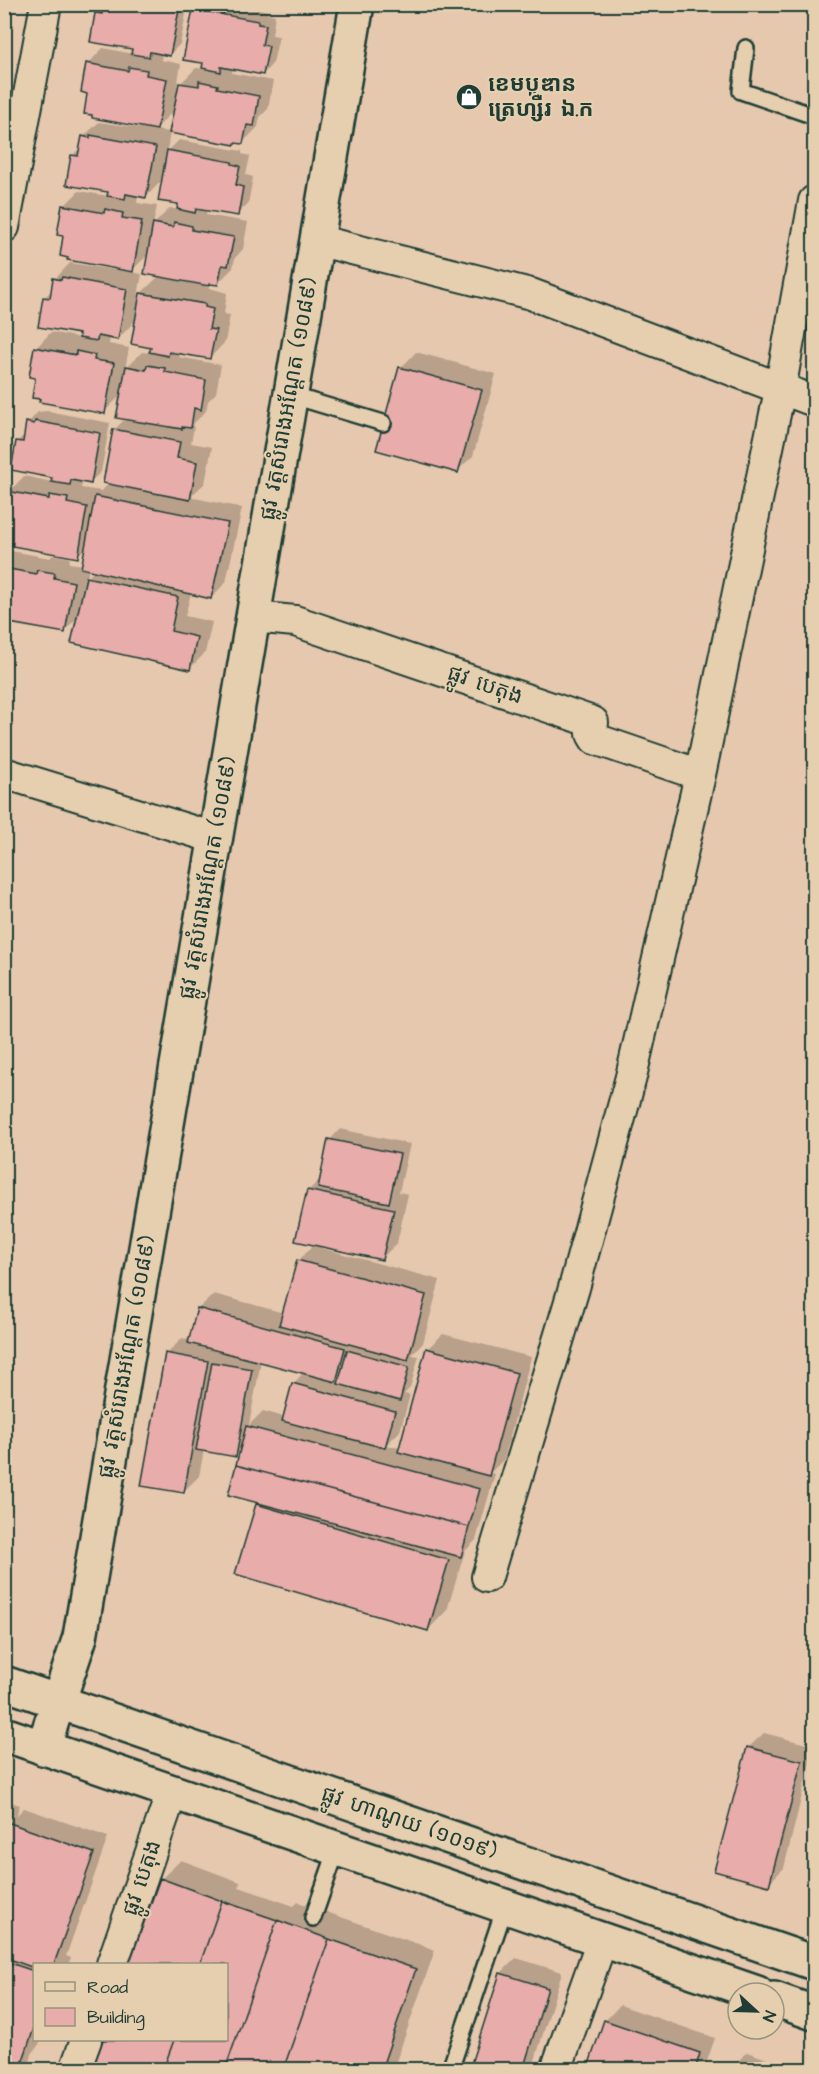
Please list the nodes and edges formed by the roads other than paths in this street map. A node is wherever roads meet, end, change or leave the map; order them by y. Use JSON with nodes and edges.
{"nodes":[{"id":1,"x":46,"y":4,"type":"edge"},
{"id":2,"x":357,"y":4,"type":"edge"},
{"id":3,"x":746,"y":48,"type":"dead end"},
{"id":4,"x":814,"y":116,"type":"edge"},
{"id":5,"x":814,"y":201,"type":"edge"},
{"id":6,"x":4,"y":227,"type":"edge"},
{"id":7,"x":316,"y":240,"type":"junction"},
{"id":8,"x":780,"y":390,"type":"junction"},
{"id":9,"x":290,"y":395,"type":"junction"},
{"id":10,"x":814,"y":401,"type":"edge"},
{"id":11,"x":383,"y":423,"type":"dead end"},
{"id":12,"x":253,"y":616,"type":"junction"},
{"id":13,"x":4,"y":773,"type":"edge"},
{"id":14,"x":699,"y":775,"type":"junction"},
{"id":15,"x":215,"y":838,"type":"junction"},
{"id":16,"x":487,"y":1577,"type":"dead end"},
{"id":17,"x":4,"y":1683,"type":"edge"},
{"id":18,"x":58,"y":1702,"type":"junction"},
{"id":19,"x":4,"y":1734,"type":"edge"},
{"id":20,"x":42,"y":1748,"type":"junction"},
{"id":21,"x":172,"y":1792,"type":"junction"},
{"id":22,"x":337,"y":1849,"type":"junction"},
{"id":23,"x":506,"y":1907,"type":"junction"},
{"id":24,"x":313,"y":1918,"type":"dead end"},
{"id":25,"x":602,"y":1940,"type":"junction"},
{"id":26,"x":113,"y":1963,"type":"edge"},
{"id":27,"x":814,"y":1963,"type":"edge"},
{"id":28,"x":726,"y":1982,"type":"edge"},
{"id":29,"x":786,"y":2003,"type":"edge"},
{"id":30,"x":814,"y":2013,"type":"edge"},
{"id":31,"x":86,"y":2041,"type":"edge"},
{"id":32,"x":75,"y":2070,"type":"edge"},
{"id":33,"x":450,"y":2070,"type":"edge"},
{"id":34,"x":556,"y":2070,"type":"edge"}],
"edges":[{"from":1,"to":6,"type":"street"},
{"from":2,"to":7,"type":"main road","name":"ផ្លូវ វត្តសំរោងអណ្ដែត (១០៨៩)"},
{"from":3,"to":4,"type":"lane"},
{"from":5,"to":8,"type":"street"},
{"from":7,"to":8,"type":"street"},
{"from":7,"to":9,"type":"main road","name":"ផ្លូវ វត្តសំរោងអណ្ដែត (១០៨៩)"},
{"from":8,"to":10,"type":"street"},
{"from":8,"to":14,"type":"street"},
{"from":9,"to":11,"type":"lane"},
{"from":9,"to":12,"type":"main road","name":"ផ្លូវ វត្តសំរោងអណ្ដែត (១០៨៩)"},
{"from":12,"to":14,"type":"street","name":"ផ្លូវ បេតុង"},
{"from":12,"to":15,"type":"main road","name":"ផ្លូវ វត្តសំរោងអណ្ដែត (១០៨៩)"},
{"from":13,"to":15,"type":"street"},
{"from":14,"to":16,"type":"street"},
{"from":15,"to":18,"type":"main road","name":"ផ្លូវ វត្តសំរោងអណ្ដែត (១០៨៩)"},
{"from":17,"to":18,"type":"main road","name":"ផ្លូវ ហាណូយ (១០១៩)"},
{"from":18,"to":20,"type":"main road","name":"ផ្លូវ វត្តសំរោងអណ្ដែត (១០៨៩)"},
{"from":18,"to":27,"type":"main road","name":"ផ្លូវ ហាណូយ (១០១៩)"},
{"from":19,"to":20,"type":"main road"},
{"from":20,"to":21,"type":"main road"},
{"from":21,"to":22,"type":"main road"},
{"from":21,"to":26,"type":"street","name":"ផ្លូវ បេតុង"},
{"from":22,"to":23,"type":"main road"},
{"from":22,"to":24,"type":"lane"},
{"from":23,"to":25,"type":"main road"},
{"from":23,"to":33,"type":"lane"},
{"from":25,"to":28,"type":"main road"},
{"from":25,"to":34,"type":"street"},
{"from":29,"to":30,"type":"main road"},
{"from":31,"to":32,"type":"street"}]}
